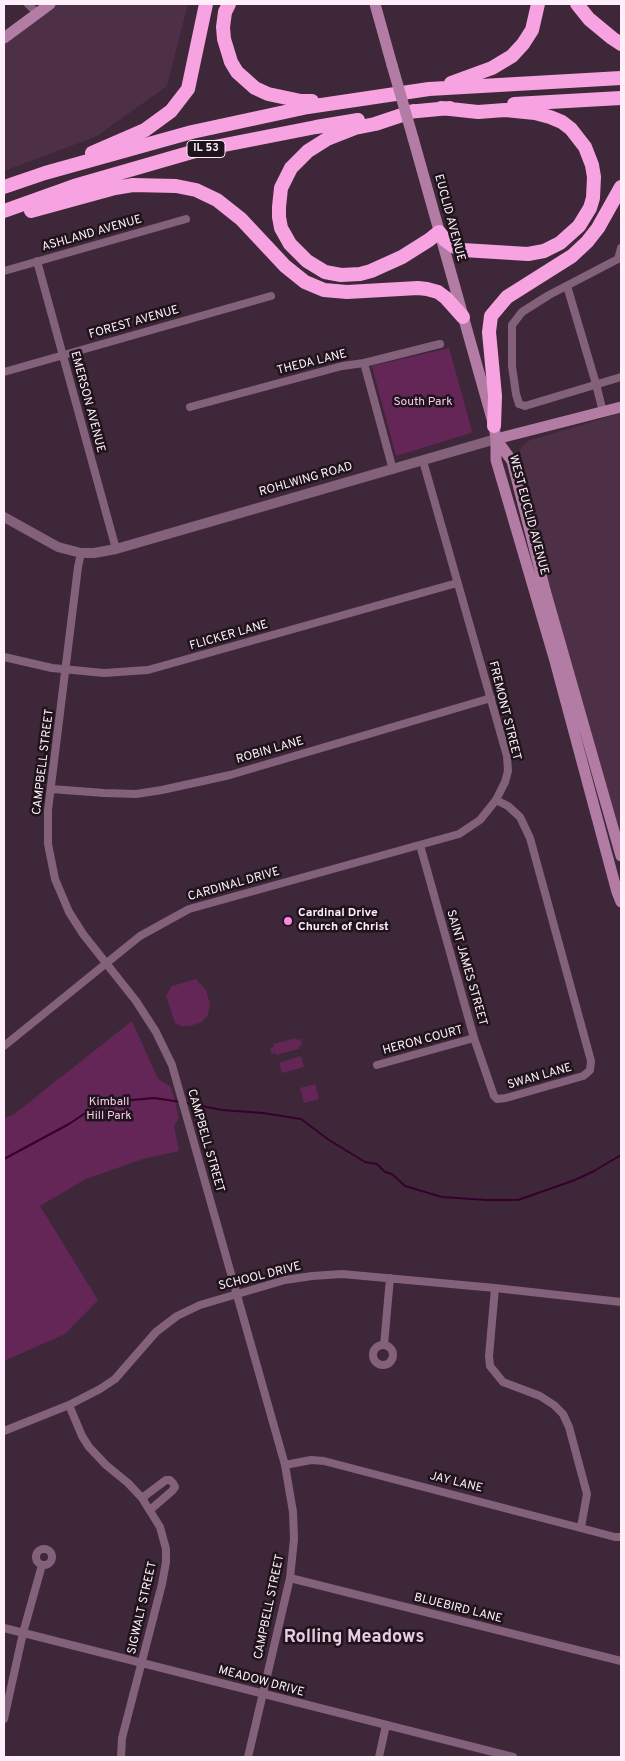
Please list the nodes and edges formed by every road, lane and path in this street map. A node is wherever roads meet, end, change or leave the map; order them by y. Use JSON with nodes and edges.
{"nodes":[{"id":1,"x":28,"y":4,"type":"edge"},
{"id":2,"x":50,"y":4,"type":"edge"},
{"id":3,"x":206,"y":4,"type":"edge"},
{"id":4,"x":229,"y":4,"type":"edge"},
{"id":5,"x":375,"y":4,"type":"edge"},
{"id":6,"x":538,"y":4,"type":"edge"},
{"id":7,"x":577,"y":4,"type":"edge"},
{"id":8,"x":36,"y":13,"type":"junction"},
{"id":9,"x":4,"y":38,"type":"edge"},
{"id":10,"x":621,"y":44,"type":"edge"},
{"id":11,"x":621,"y":78,"type":"edge"},
{"id":12,"x":429,"y":89,"type":"junction"},
{"id":13,"x":621,"y":98,"type":"edge"},
{"id":14,"x":353,"y":100,"type":"junction"},
{"id":15,"x":441,"y":108,"type":"junction"},
{"id":16,"x":414,"y":111,"type":"junction"},
{"id":17,"x":45,"y":173,"type":"junction"},
{"id":18,"x":4,"y":187,"type":"edge"},
{"id":19,"x":621,"y":187,"type":"edge"},
{"id":20,"x":4,"y":211,"type":"edge"},
{"id":21,"x":4,"y":218,"type":"edge"},
{"id":22,"x":186,"y":219,"type":"dead end"},
{"id":23,"x":439,"y":232,"type":"junction"},
{"id":24,"x":621,"y":248,"type":"edge"},
{"id":25,"x":37,"y":261,"type":"junction"},
{"id":26,"x":4,"y":271,"type":"edge"},
{"id":27,"x":568,"y":286,"type":"junction"},
{"id":28,"x":271,"y":296,"type":"dead end"},
{"id":29,"x":463,"y":317,"type":"junction"},
{"id":30,"x":440,"y":344,"type":"dead end"},
{"id":31,"x":63,"y":355,"type":"junction"},
{"id":32,"x":364,"y":363,"type":"junction"},
{"id":33,"x":4,"y":372,"type":"edge"},
{"id":34,"x":621,"y":377,"type":"edge"},
{"id":35,"x":596,"y":384,"type":"junction"},
{"id":36,"x":190,"y":407,"type":"dead end"},
{"id":37,"x":621,"y":407,"type":"edge"},
{"id":38,"x":603,"y":412,"type":"junction"},
{"id":39,"x":495,"y":432,"type":"junction"},
{"id":40,"x":423,"y":460,"type":"junction"},
{"id":41,"x":392,"y":470,"type":"junction"},
{"id":42,"x":4,"y":517,"type":"edge"},
{"id":43,"x":116,"y":549,"type":"junction"},
{"id":44,"x":81,"y":553,"type":"junction"},
{"id":45,"x":457,"y":583,"type":"junction"},
{"id":46,"x":4,"y":656,"type":"edge"},
{"id":47,"x":66,"y":669,"type":"junction"},
{"id":48,"x":491,"y":698,"type":"junction"},
{"id":49,"x":51,"y":789,"type":"junction"},
{"id":50,"x":496,"y":800,"type":"junction"},
{"id":51,"x":420,"y":845,"type":"junction"},
{"id":52,"x":621,"y":856,"type":"edge"},
{"id":53,"x":621,"y":902,"type":"edge"},
{"id":54,"x":107,"y":963,"type":"junction"},
{"id":55,"x":474,"y":1038,"type":"junction"},
{"id":56,"x":5,"y":1042,"type":"edge"},
{"id":57,"x":377,"y":1065,"type":"dead end"},
{"id":58,"x":494,"y":1096,"type":"joint"},
{"id":59,"x":390,"y":1278,"type":"junction"},
{"id":60,"x":495,"y":1288,"type":"junction"},
{"id":61,"x":236,"y":1294,"type":"junction"},
{"id":62,"x":621,"y":1302,"type":"edge"},
{"id":63,"x":384,"y":1345,"type":"dead end"},
{"id":64,"x":69,"y":1405,"type":"junction"},
{"id":65,"x":4,"y":1431,"type":"edge"},
{"id":66,"x":285,"y":1465,"type":"junction"},
{"id":67,"x":142,"y":1498,"type":"junction"},
{"id":68,"x":150,"y":1510,"type":"junction"},
{"id":69,"x":581,"y":1527,"type":"junction"},
{"id":70,"x":621,"y":1537,"type":"edge"},
{"id":71,"x":42,"y":1565,"type":"dead end"},
{"id":72,"x":290,"y":1578,"type":"junction"},
{"id":73,"x":4,"y":1628,"type":"edge"},
{"id":74,"x":23,"y":1632,"type":"junction"},
{"id":75,"x":621,"y":1661,"type":"edge"},
{"id":76,"x":142,"y":1662,"type":"junction"},
{"id":77,"x":263,"y":1694,"type":"junction"},
{"id":78,"x":4,"y":1719,"type":"edge"},
{"id":79,"x":386,"y":1726,"type":"junction"},
{"id":80,"x":120,"y":1757,"type":"edge"},
{"id":81,"x":248,"y":1757,"type":"edge"},
{"id":82,"x":379,"y":1757,"type":"edge"},
{"id":83,"x":508,"y":1757,"type":"edge"}],
"edges":[{"from":1,"to":8,"type":"street"},
{"from":2,"to":8,"type":"main road"},
{"from":3,"to":17,"type":"highway"},
{"from":4,"to":14,"type":"highway"},
{"from":5,"to":23,"type":"main road","name":"EUCLID AVENUE","bridge":true},
{"from":6,"to":12,"type":"highway"},
{"from":7,"to":10,"type":"highway"},
{"from":8,"to":9,"type":"main road"},
{"from":11,"to":12,"type":"highway","number":"IL 53"},
{"from":12,"to":14,"type":"highway","number":"IL 53"},
{"from":13,"to":15,"type":"highway","number":"IL 53"},
{"from":14,"to":17,"type":"highway","number":"IL 53"},
{"from":15,"to":16,"type":"highway","number":"IL 53"},
{"from":15,"to":23,"type":"highway"},
{"from":16,"to":20,"type":"highway","number":"IL 53"},
{"from":16,"to":23,"type":"highway"},
{"from":17,"to":18,"type":"highway","number":"IL 53"},
{"from":19,"to":39,"type":"highway"},
{"from":21,"to":29,"type":"highway"},
{"from":22,"to":25,"type":"street","name":"ASHLAND AVENUE"},
{"from":23,"to":29,"type":"main road","name":"EUCLID AVENUE"},
{"from":24,"to":27,"type":"street"},
{"from":25,"to":26,"type":"street","name":"ASHLAND AVENUE"},
{"from":25,"to":31,"type":"street","name":"EMERSON AVENUE"},
{"from":27,"to":35,"type":"street"},
{"from":27,"to":35,"type":"street"},
{"from":28,"to":31,"type":"street","name":"FOREST AVENUE"},
{"from":29,"to":39,"type":"main road","name":"EUCLID AVENUE"},
{"from":30,"to":32,"type":"street","name":"THEDA LANE"},
{"from":31,"to":33,"type":"street","name":"FOREST AVENUE"},
{"from":31,"to":43,"type":"street","name":"EMERSON AVENUE"},
{"from":32,"to":36,"type":"street","name":"THEDA LANE"},
{"from":32,"to":41,"type":"street"},
{"from":34,"to":35,"type":"street"},
{"from":35,"to":38,"type":"street"},
{"from":37,"to":38,"type":"main road","name":"ROHLWING ROAD"},
{"from":38,"to":39,"type":"main road","name":"ROHLWING ROAD"},
{"from":39,"to":40,"type":"street","name":"ROHLWING ROAD"},
{"from":39,"to":52,"type":"main road","name":"WEST EUCLID AVENUE"},
{"from":39,"to":53,"type":"main road","name":"WEST EUCLID AVENUE"},
{"from":40,"to":41,"type":"street","name":"ROHLWING ROAD"},
{"from":40,"to":45,"type":"street","name":"FREMONT STREET"},
{"from":41,"to":43,"type":"street","name":"ROHLWING ROAD"},
{"from":42,"to":44,"type":"street","name":"ROHLWING ROAD"},
{"from":43,"to":44,"type":"street","name":"ROHLWING ROAD"},
{"from":44,"to":47,"type":"street","name":"CAMPBELL STREET"},
{"from":45,"to":47,"type":"street","name":"FLICKER LANE"},
{"from":45,"to":48,"type":"street","name":"FREMONT STREET"},
{"from":46,"to":47,"type":"street","name":"FLICKER LANE"},
{"from":47,"to":49,"type":"street","name":"CAMPBELL STREET"},
{"from":48,"to":49,"type":"street","name":"ROBIN LANE"},
{"from":48,"to":50,"type":"street","name":"FREMONT STREET"},
{"from":49,"to":54,"type":"street","name":"CAMPBELL STREET"},
{"from":50,"to":51,"type":"street","name":"CARDINAL DRIVE"},
{"from":50,"to":58,"type":"street","name":"SWAN LANE"},
{"from":51,"to":54,"type":"street","name":"CARDINAL DRIVE"},
{"from":51,"to":55,"type":"street","name":"SAINT JAMES STREET"},
{"from":54,"to":56,"type":"street","name":"CARDINAL DRIVE"},
{"from":54,"to":61,"type":"street","name":"CAMPBELL STREET"},
{"from":55,"to":57,"type":"street","name":"HERON COURT"},
{"from":55,"to":58,"type":"street","name":"SAINT JAMES STREET"},
{"from":59,"to":60,"type":"street","name":"SCHOOL DRIVE"},
{"from":59,"to":61,"type":"street","name":"SCHOOL DRIVE"},
{"from":59,"to":63,"type":"street"},
{"from":60,"to":62,"type":"street","name":"SCHOOL DRIVE"},
{"from":60,"to":69,"type":"street"},
{"from":61,"to":64,"type":"street","name":"SCHOOL DRIVE"},
{"from":61,"to":66,"type":"street","name":"CAMPBELL STREET"},
{"from":64,"to":65,"type":"street","name":"SCHOOL DRIVE"},
{"from":64,"to":67,"type":"street","name":"SIGWALT STREET"},
{"from":66,"to":69,"type":"street","name":"JAY LANE"},
{"from":66,"to":72,"type":"street","name":"CAMPBELL STREET"},
{"from":67,"to":68,"type":"street","name":"SIGWALT STREET"},
{"from":67,"to":68,"type":"street"},
{"from":68,"to":76,"type":"street","name":"SIGWALT STREET"},
{"from":69,"to":70,"type":"street","name":"JAY LANE"},
{"from":71,"to":74,"type":"street"},
{"from":72,"to":75,"type":"street","name":"BLUEBIRD LANE"},
{"from":72,"to":77,"type":"street","name":"CAMPBELL STREET"},
{"from":73,"to":74,"type":"street","name":"MEADOW DRIVE"},
{"from":74,"to":76,"type":"street","name":"MEADOW DRIVE"},
{"from":74,"to":78,"type":"street"},
{"from":76,"to":77,"type":"street","name":"MEADOW DRIVE"},
{"from":76,"to":80,"type":"street","name":"SIGWALT STREET"},
{"from":77,"to":79,"type":"street","name":"MEADOW DRIVE"},
{"from":77,"to":81,"type":"street","name":"CAMPBELL STREET"},
{"from":79,"to":82,"type":"street"},
{"from":79,"to":83,"type":"street","name":"MEADOW DRIVE"}]}
